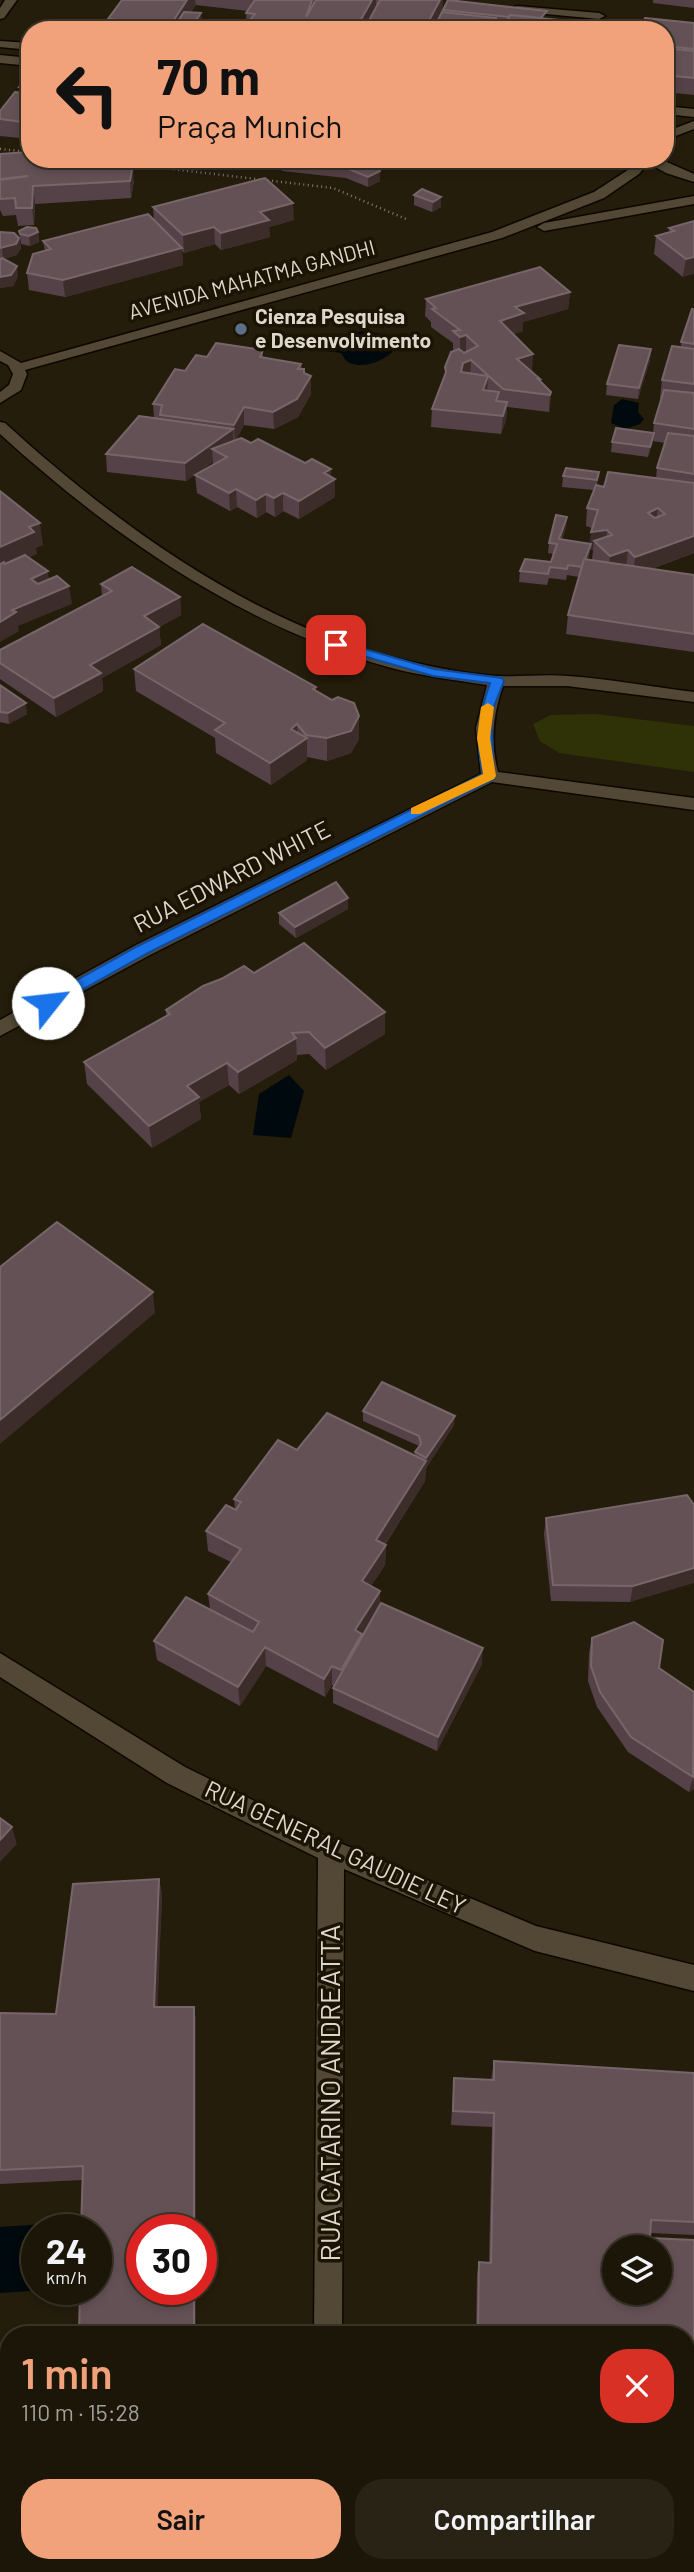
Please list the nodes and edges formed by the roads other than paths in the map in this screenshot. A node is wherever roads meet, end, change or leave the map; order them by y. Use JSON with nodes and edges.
{"nodes":[{"id":1,"x":11,"y":0,"type":"edge"},
{"id":2,"x":515,"y":9,"type":"edge"},
{"id":3,"x":0,"y":16,"type":"edge"},
{"id":4,"x":598,"y":21,"type":"edge"},
{"id":5,"x":0,"y":44,"type":"edge"},
{"id":6,"x":21,"y":46,"type":"edge"},
{"id":7,"x":0,"y":59,"type":"edge"},
{"id":8,"x":21,"y":61,"type":"edge"},
{"id":9,"x":674,"y":111,"type":"edge"},
{"id":10,"x":694,"y":113,"type":"edge"},
{"id":11,"x":694,"y":125,"type":"edge"},
{"id":12,"x":674,"y":133,"type":"edge"},
{"id":13,"x":638,"y":168,"type":"edge"},
{"id":14,"x":666,"y":168,"type":"edge"},
{"id":15,"x":694,"y":178,"type":"edge"},
{"id":16,"x":694,"y":200,"type":"edge"},
{"id":17,"x":497,"y":235,"type":"junction"},
{"id":18,"x":0,"y":355,"type":"edge"},
{"id":19,"x":18,"y":368,"type":"junction"},
{"id":20,"x":0,"y":399,"type":"edge"},
{"id":21,"x":0,"y":426,"type":"edge"},
{"id":22,"x":497,"y":681,"type":"junction"},
{"id":23,"x":694,"y":697,"type":"edge"},
{"id":24,"x":490,"y":776,"type":"junction"},
{"id":25,"x":694,"y":804,"type":"edge"},
{"id":26,"x":0,"y":1029,"type":"edge"},
{"id":27,"x":0,"y":1664,"type":"edge"},
{"id":28,"x":331,"y":1851,"type":"junction"},
{"id":29,"x":694,"y":1978,"type":"edge"},
{"id":30,"x":328,"y":2326,"type":"edge"}],
"edges":[{"from":1,"to":3,"type":"street"},
{"from":2,"to":4,"type":"street"},
{"from":5,"to":6,"type":"street"},
{"from":7,"to":8,"type":"street"},
{"from":9,"to":10,"type":"street"},
{"from":11,"to":12,"type":"street"},
{"from":13,"to":17,"type":"street","name":"AVENIDA MAHATMA GANDHI"},
{"from":14,"to":15,"type":"street"},
{"from":16,"to":17,"type":"street","name":"AVENIDA MAHATMA GANDHI"},
{"from":17,"to":19,"type":"street","name":"AVENIDA MAHATMA GANDHI"},
{"from":18,"to":19,"type":"street"},
{"from":19,"to":20,"type":"street"},
{"from":21,"to":22,"type":"street"},
{"from":22,"to":23,"type":"street"},
{"from":22,"to":24,"type":"street"},
{"from":24,"to":25,"type":"street"},
{"from":24,"to":26,"type":"street","name":"RUA EDWARD WHITE"},
{"from":27,"to":28,"type":"street","name":"RUA GENERAL GAUDIE LEY"},
{"from":28,"to":29,"type":"street","name":"RUA GENERAL GAUDIE LEY"},
{"from":28,"to":30,"type":"street","name":"RUA CATARINO ANDREATTA"}]}
